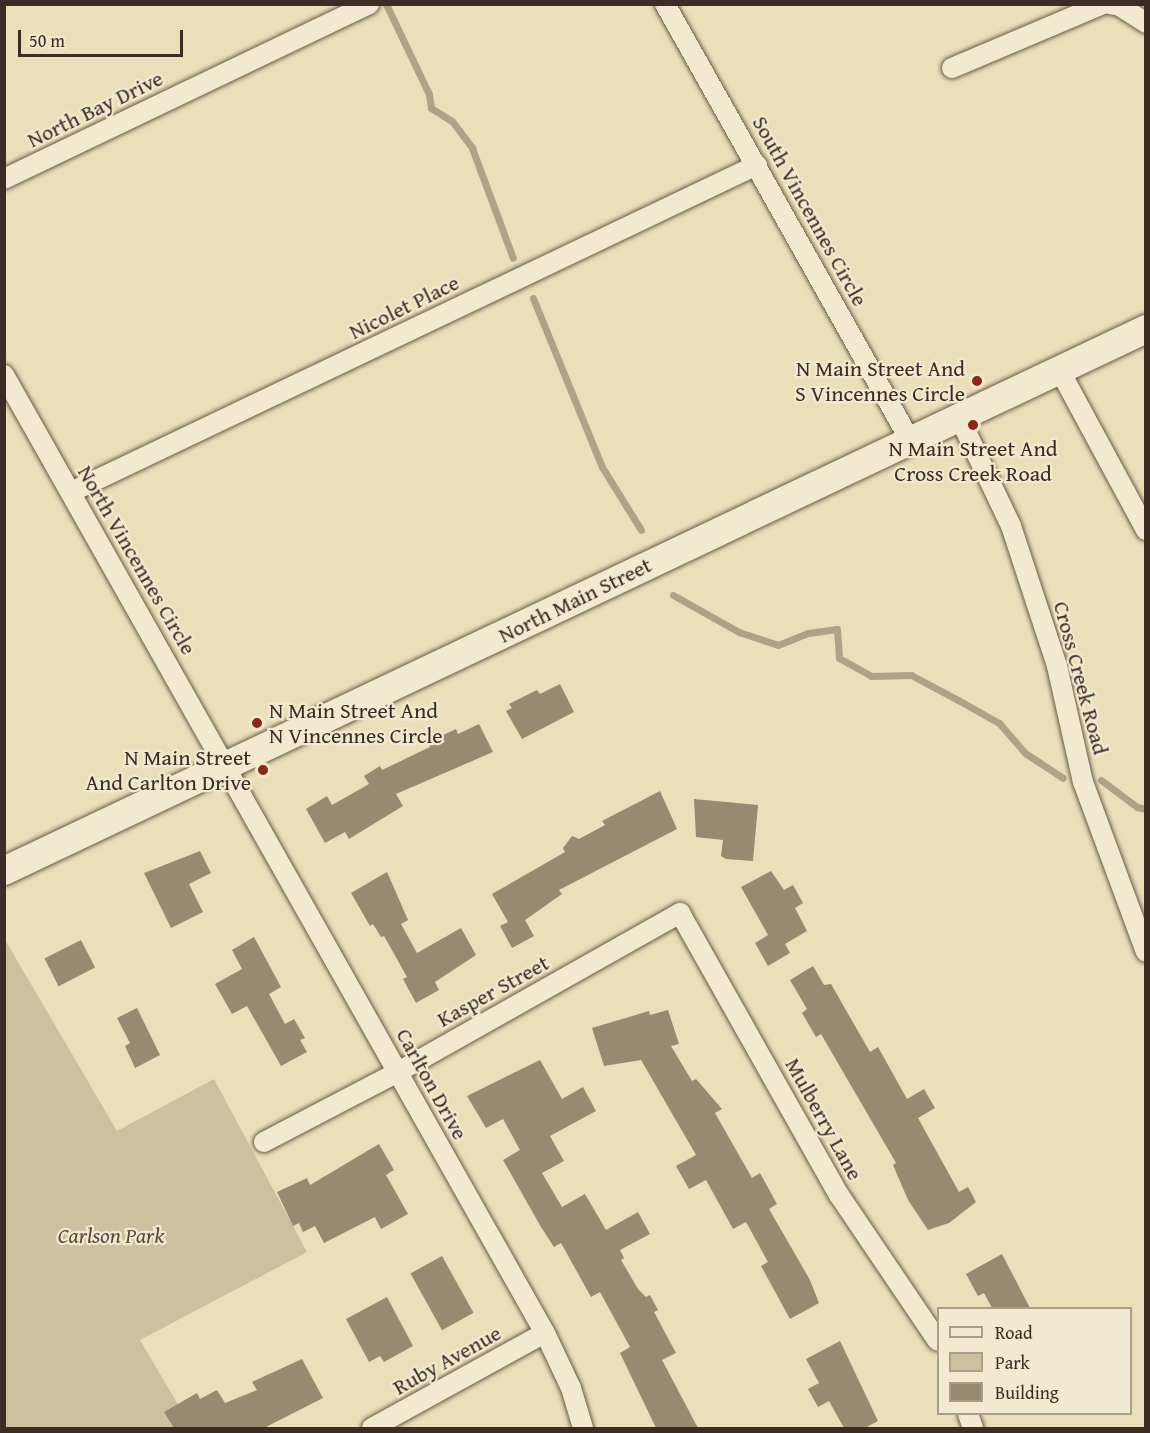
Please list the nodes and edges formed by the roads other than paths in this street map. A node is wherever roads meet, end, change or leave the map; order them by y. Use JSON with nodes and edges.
{"nodes":[{"id":1,"x":369,"y":4,"type":"edge"},
{"id":2,"x":665,"y":4,"type":"edge"},
{"id":3,"x":1111,"y":5,"type":"edge"},
{"id":4,"x":1146,"y":23,"type":"edge"},
{"id":5,"x":952,"y":68,"type":"dead end"},
{"id":6,"x":757,"y":165,"type":"junction"},
{"id":7,"x":4,"y":179,"type":"edge"},
{"id":8,"x":1146,"y":330,"type":"edge"},
{"id":9,"x":1060,"y":371,"type":"junction"},
{"id":10,"x":4,"y":375,"type":"edge"},
{"id":11,"x":960,"y":420,"type":"junction"},
{"id":12,"x":911,"y":442,"type":"junction"},
{"id":13,"x":71,"y":492,"type":"junction"},
{"id":14,"x":1146,"y":530,"type":"edge"},
{"id":15,"x":228,"y":768,"type":"junction"},
{"id":16,"x":4,"y":871,"type":"edge"},
{"id":17,"x":680,"y":913,"type":"joint"},
{"id":18,"x":1146,"y":952,"type":"edge"},
{"id":19,"x":398,"y":1072,"type":"junction"},
{"id":20,"x":264,"y":1142,"type":"dead end"},
{"id":21,"x":545,"y":1333,"type":"junction"},
{"id":22,"x":937,"y":1338,"type":"edge"},
{"id":23,"x":372,"y":1428,"type":"edge"},
{"id":24,"x":583,"y":1428,"type":"edge"}],
"edges":[{"from":1,"to":7,"type":"street","name":"North Bay Drive"},
{"from":2,"to":6,"type":"street","name":"South Vincennes Circle"},
{"from":3,"to":4,"type":"street"},
{"from":3,"to":5,"type":"street"},
{"from":6,"to":12,"type":"street","name":"South Vincennes Circle"},
{"from":6,"to":13,"type":"street","name":"Nicolet Place"},
{"from":8,"to":9,"type":"main road","name":"North Main Street"},
{"from":9,"to":11,"type":"main road","name":"North Main Street"},
{"from":9,"to":14,"type":"street"},
{"from":10,"to":13,"type":"street","name":"North Vincennes Circle"},
{"from":11,"to":12,"type":"main road","name":"North Main Street"},
{"from":11,"to":18,"type":"street","name":"Cross Creek Road"},
{"from":12,"to":15,"type":"main road","name":"North Main Street"},
{"from":13,"to":15,"type":"street","name":"North Vincennes Circle"},
{"from":15,"to":16,"type":"main road","name":"North Main Street"},
{"from":15,"to":19,"type":"street","name":"Carlton Drive"},
{"from":17,"to":19,"type":"street","name":"Kasper Street"},
{"from":17,"to":22,"type":"street","name":"Mulberry Lane"},
{"from":19,"to":20,"type":"street","name":"Kasper Street"},
{"from":19,"to":21,"type":"street","name":"Carlton Drive"},
{"from":21,"to":23,"type":"street","name":"Ruby Avenue"},
{"from":21,"to":24,"type":"street","name":"Carlton Drive"}]}
